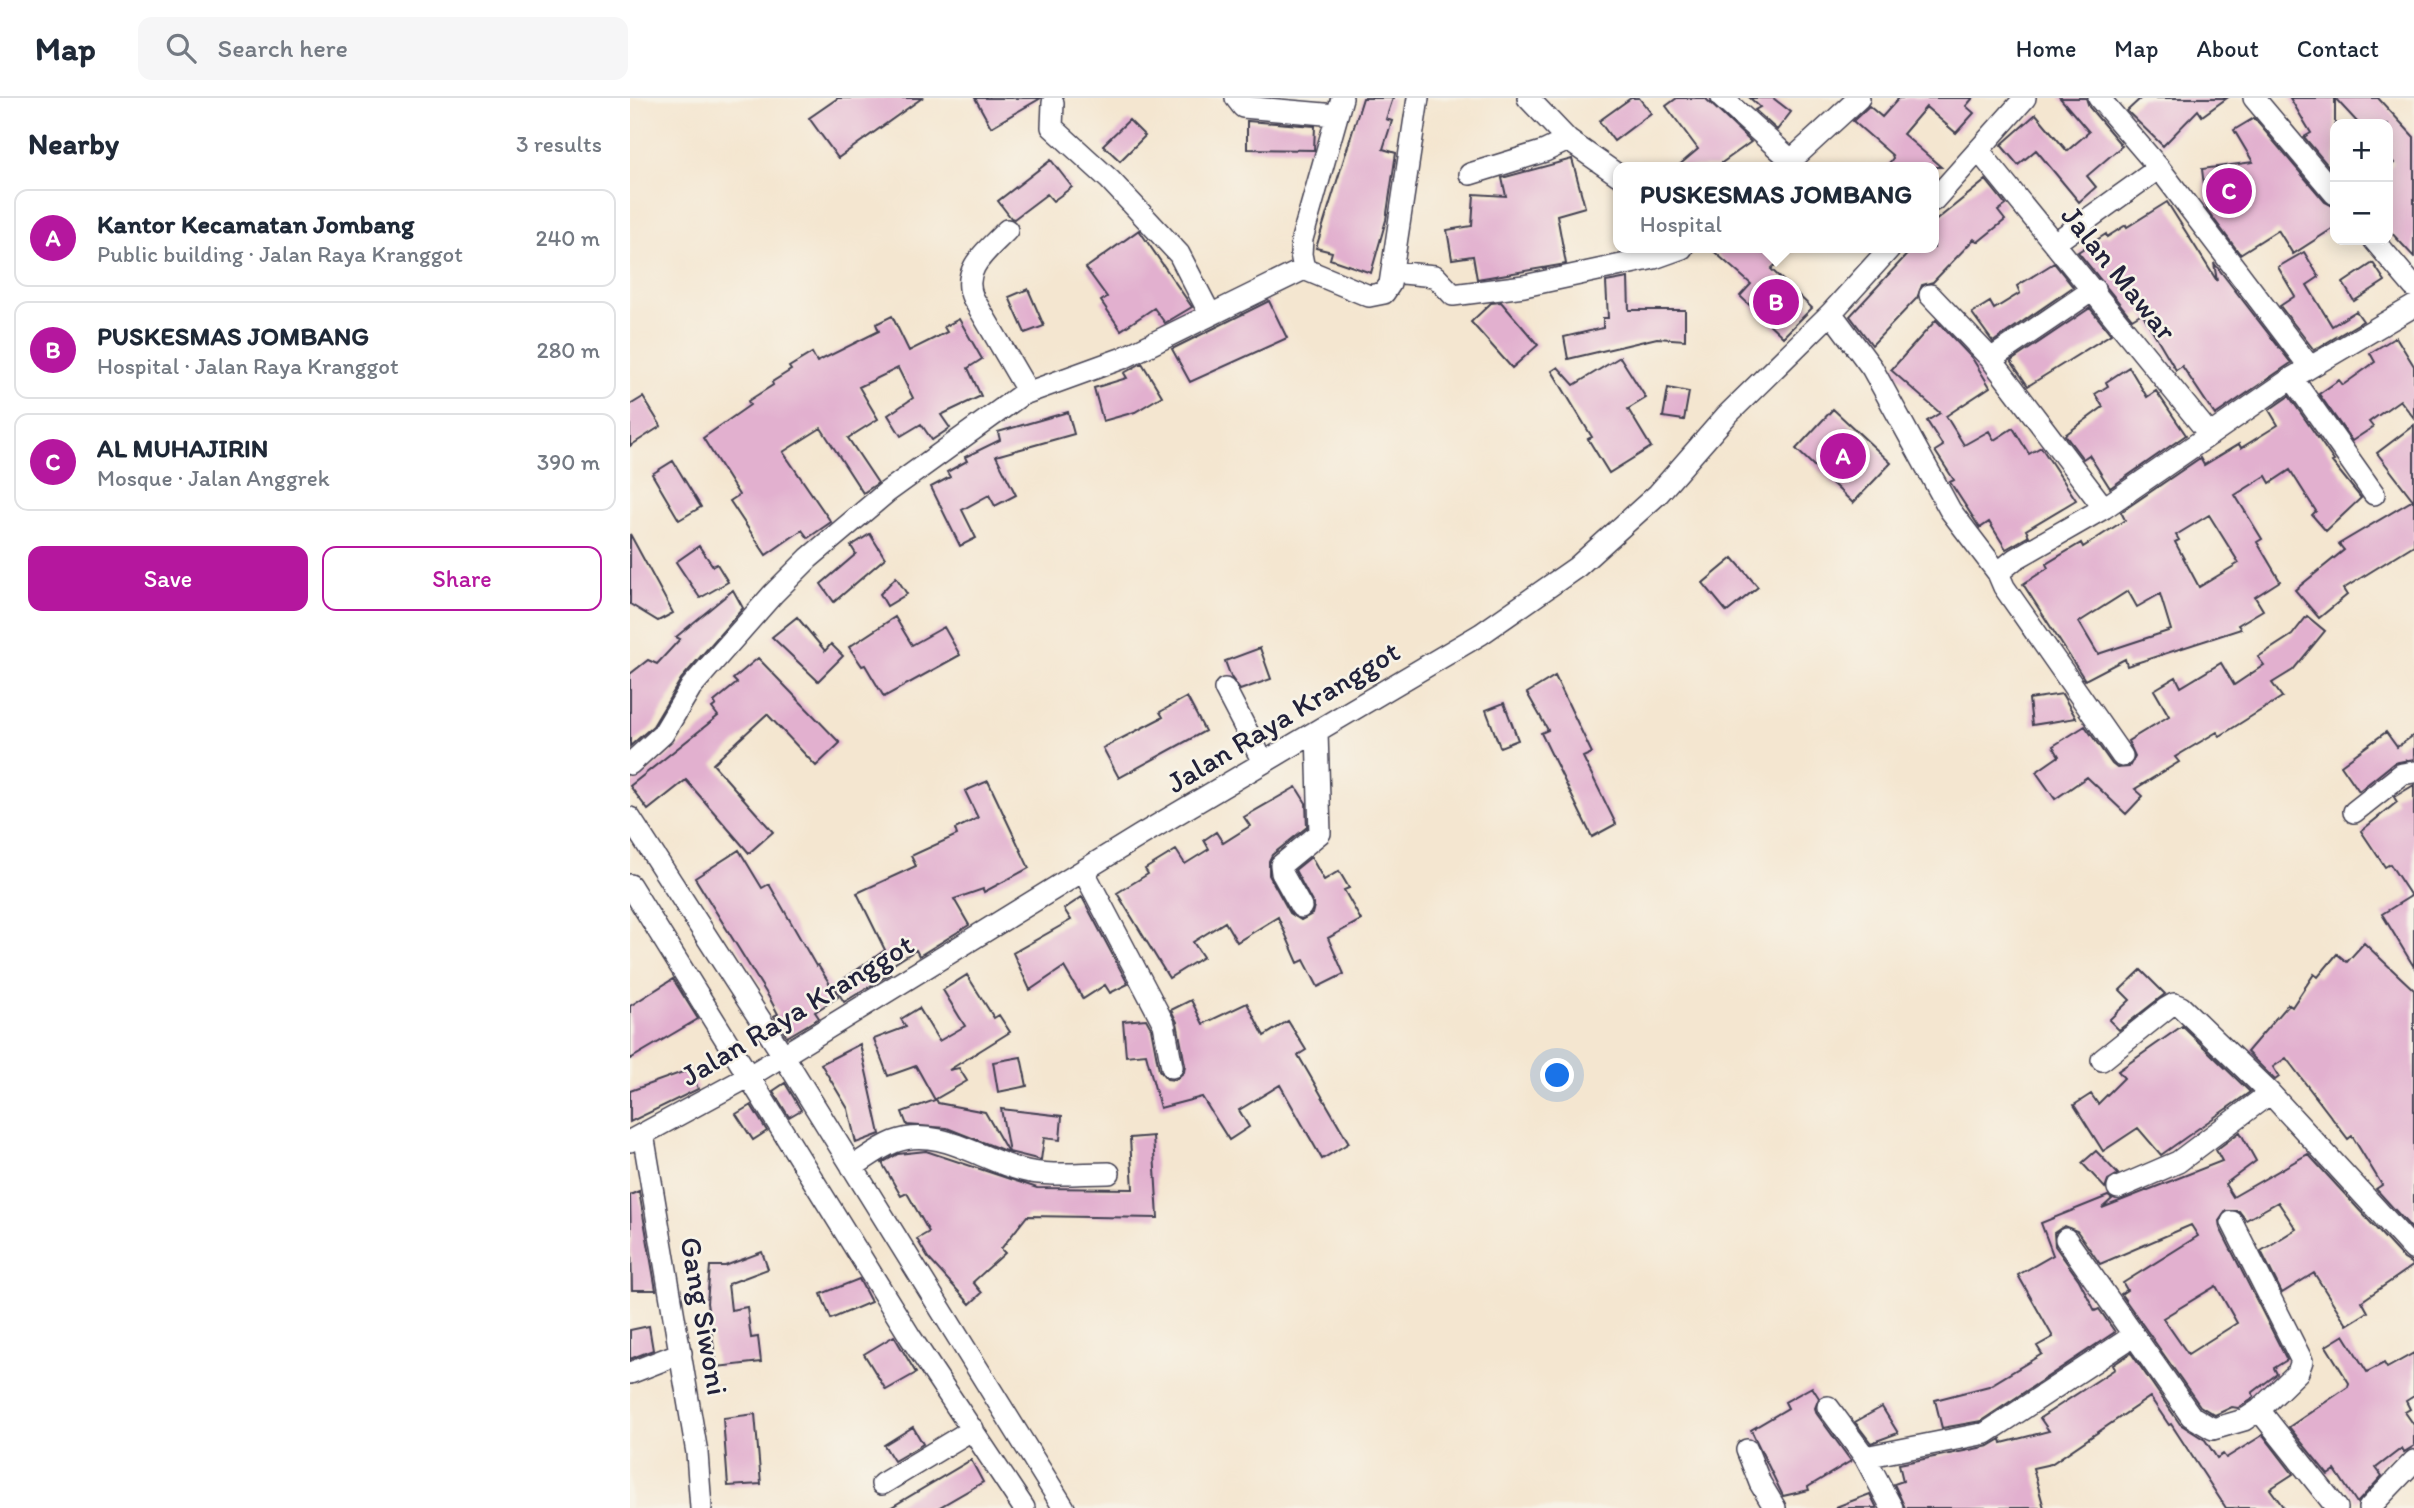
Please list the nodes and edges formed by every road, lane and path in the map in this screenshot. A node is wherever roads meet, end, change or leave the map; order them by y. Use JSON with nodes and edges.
{"nodes":[{"id":1,"x":1236,"y":98,"type":"edge"},
{"id":2,"x":1418,"y":98,"type":"edge"},
{"id":3,"x":1528,"y":98,"type":"edge"},
{"id":4,"x":1722,"y":98,"type":"edge"},
{"id":5,"x":1859,"y":98,"type":"edge"},
{"id":6,"x":2099,"y":98,"type":"edge"},
{"id":7,"x":2254,"y":98,"type":"edge"},
{"id":8,"x":2015,"y":101,"type":"edge"},
{"id":9,"x":1053,"y":103,"type":"dead end"},
{"id":10,"x":1339,"y":107,"type":"edge"},
{"id":11,"x":1568,"y":139,"type":"junction"},
{"id":12,"x":1979,"y":150,"type":"junction"},
{"id":13,"x":1786,"y":162,"type":"edge"},
{"id":14,"x":1790,"y":162,"type":"edge"},
{"id":15,"x":2159,"y":168,"type":"junction"},
{"id":16,"x":1613,"y":171,"type":"edge"},
{"id":17,"x":1470,"y":174,"type":"dead end"},
{"id":18,"x":2330,"y":188,"type":"edge"},
{"id":19,"x":1939,"y":194,"type":"edge"},
{"id":20,"x":1007,"y":230,"type":"dead end"},
{"id":21,"x":2056,"y":242,"type":"junction"},
{"id":22,"x":2378,"y":245,"type":"edge"},
{"id":23,"x":1668,"y":253,"type":"edge"},
{"id":24,"x":1885,"y":253,"type":"edge"},
{"id":25,"x":1304,"y":269,"type":"junction"},
{"id":26,"x":1392,"y":272,"type":"junction"},
{"id":27,"x":2414,"y":286,"type":"edge"},
{"id":28,"x":2094,"y":289,"type":"junction"},
{"id":29,"x":1930,"y":295,"type":"dead end"},
{"id":30,"x":2414,"y":306,"type":"edge"},
{"id":31,"x":1831,"y":313,"type":"junction"},
{"id":32,"x":1210,"y":314,"type":"junction"},
{"id":33,"x":1991,"y":359,"type":"junction"},
{"id":34,"x":2301,"y":372,"type":"junction"},
{"id":35,"x":1028,"y":392,"type":"junction"},
{"id":36,"x":2210,"y":435,"type":"junction"},
{"id":37,"x":2374,"y":495,"type":"dead end"},
{"id":38,"x":2104,"y":508,"type":"junction"},
{"id":39,"x":1998,"y":573,"type":"junction"},
{"id":40,"x":1224,"y":689,"type":"dead end"},
{"id":41,"x":1318,"y":732,"type":"junction"},
{"id":42,"x":2122,"y":756,"type":"dead end"},
{"id":43,"x":1263,"y":762,"type":"junction"},
{"id":44,"x":630,"y":764,"type":"edge"},
{"id":45,"x":2414,"y":772,"type":"edge"},
{"id":46,"x":2354,"y":811,"type":"dead end"},
{"id":47,"x":630,"y":818,"type":"edge"},
{"id":48,"x":1084,"y":872,"type":"junction"},
{"id":49,"x":630,"y":885,"type":"edge"},
{"id":50,"x":1301,"y":907,"type":"dead end"},
{"id":51,"x":779,"y":1057,"type":"junction"},
{"id":52,"x":2102,"y":1060,"type":"dead end"},
{"id":53,"x":1172,"y":1067,"type":"dead end"},
{"id":54,"x":751,"y":1076,"type":"junction"},
{"id":55,"x":2270,"y":1093,"type":"junction"},
{"id":56,"x":637,"y":1138,"type":"edge"},
{"id":57,"x":852,"y":1167,"type":"junction"},
{"id":58,"x":1109,"y":1172,"type":"dead end"},
{"id":59,"x":2118,"y":1188,"type":"dead end"},
{"id":60,"x":2232,"y":1222,"type":"dead end"},
{"id":61,"x":2066,"y":1238,"type":"dead end"},
{"id":62,"x":2414,"y":1250,"type":"edge"},
{"id":63,"x":927,"y":1328,"type":"junction"},
{"id":64,"x":2133,"y":1336,"type":"junction"},
{"id":65,"x":681,"y":1353,"type":"junction"},
{"id":66,"x":630,"y":1373,"type":"edge"},
{"id":67,"x":1828,"y":1407,"type":"dead end"},
{"id":68,"x":2259,"y":1410,"type":"junction"},
{"id":69,"x":973,"y":1429,"type":"junction"},
{"id":70,"x":1747,"y":1450,"type":"dead end"},
{"id":71,"x":1865,"y":1457,"type":"junction"},
{"id":72,"x":2414,"y":1461,"type":"edge"},
{"id":73,"x":882,"y":1484,"type":"dead end"},
{"id":74,"x":701,"y":1508,"type":"edge"},
{"id":75,"x":1024,"y":1508,"type":"edge"},
{"id":76,"x":1064,"y":1508,"type":"edge"},
{"id":77,"x":1775,"y":1508,"type":"edge"},
{"id":78,"x":1892,"y":1508,"type":"edge"},
{"id":79,"x":2337,"y":1508,"type":"edge"},
{"id":80,"x":2369,"y":1508,"type":"edge"}],
"edges":[{"from":1,"to":10,"type":"street"},
{"from":2,"to":26,"type":"street"},
{"from":3,"to":11,"type":"street"},
{"from":4,"to":13,"type":"street"},
{"from":5,"to":14,"type":"street"},
{"from":6,"to":15,"type":"street"},
{"from":7,"to":18,"type":"street"},
{"from":8,"to":12,"type":"street"},
{"from":9,"to":32,"type":"street"},
{"from":10,"to":25,"type":"street"},
{"from":11,"to":16,"type":"street"},
{"from":11,"to":17,"type":"street"},
{"from":12,"to":19,"type":"street"},
{"from":12,"to":21,"type":"street","name":"Jalan Mawar"},
{"from":15,"to":21,"type":"street"},
{"from":15,"to":34,"type":"street"},
{"from":20,"to":35,"type":"street"},
{"from":21,"to":28,"type":"street","name":"Jalan Mawar"},
{"from":22,"to":27,"type":"street"},
{"from":23,"to":26,"type":"street"},
{"from":24,"to":31,"type":"street","name":"Jalan Raya Kranggot"},
{"from":25,"to":26,"type":"street"},
{"from":25,"to":32,"type":"street"},
{"from":28,"to":33,"type":"street"},
{"from":28,"to":36,"type":"street","name":"Jalan Mawar"},
{"from":29,"to":33,"type":"street"},
{"from":30,"to":34,"type":"street"},
{"from":31,"to":39,"type":"street"},
{"from":31,"to":41,"type":"street","name":"Jalan Raya Kranggot"},
{"from":32,"to":35,"type":"street"},
{"from":33,"to":38,"type":"street"},
{"from":34,"to":36,"type":"street"},
{"from":34,"to":37,"type":"street"},
{"from":35,"to":44,"type":"street"},
{"from":36,"to":38,"type":"street"},
{"from":38,"to":39,"type":"street"},
{"from":39,"to":42,"type":"street"},
{"from":40,"to":43,"type":"street"},
{"from":41,"to":43,"type":"street","name":"Jalan Raya Kranggot"},
{"from":41,"to":50,"type":"street"},
{"from":43,"to":48,"type":"street","name":"Jalan Raya Kranggot"},
{"from":45,"to":46,"type":"street"},
{"from":47,"to":51,"type":"street"},
{"from":48,"to":51,"type":"street","name":"Jalan Raya Kranggot"},
{"from":48,"to":53,"type":"street"},
{"from":49,"to":54,"type":"street"},
{"from":51,"to":54,"type":"street","name":"Jalan Raya Kranggot"},
{"from":51,"to":57,"type":"street"},
{"from":52,"to":55,"type":"street"},
{"from":54,"to":56,"type":"street","name":"Jalan Raya Kranggot"},
{"from":54,"to":63,"type":"street"},
{"from":55,"to":59,"type":"street"},
{"from":55,"to":62,"type":"street"},
{"from":56,"to":65,"type":"street","name":"Gang Siwoni"},
{"from":57,"to":58,"type":"street"},
{"from":57,"to":63,"type":"street"},
{"from":60,"to":68,"type":"street"},
{"from":61,"to":64,"type":"street"},
{"from":63,"to":69,"type":"street"},
{"from":63,"to":76,"type":"street"},
{"from":64,"to":68,"type":"street"},
{"from":64,"to":71,"type":"street"},
{"from":65,"to":66,"type":"street"},
{"from":65,"to":74,"type":"street","name":"Gang Siwoni"},
{"from":67,"to":71,"type":"street"},
{"from":68,"to":79,"type":"street"},
{"from":69,"to":73,"type":"street"},
{"from":69,"to":75,"type":"street"},
{"from":70,"to":77,"type":"street"},
{"from":71,"to":78,"type":"street"},
{"from":72,"to":80,"type":"street"}]}
